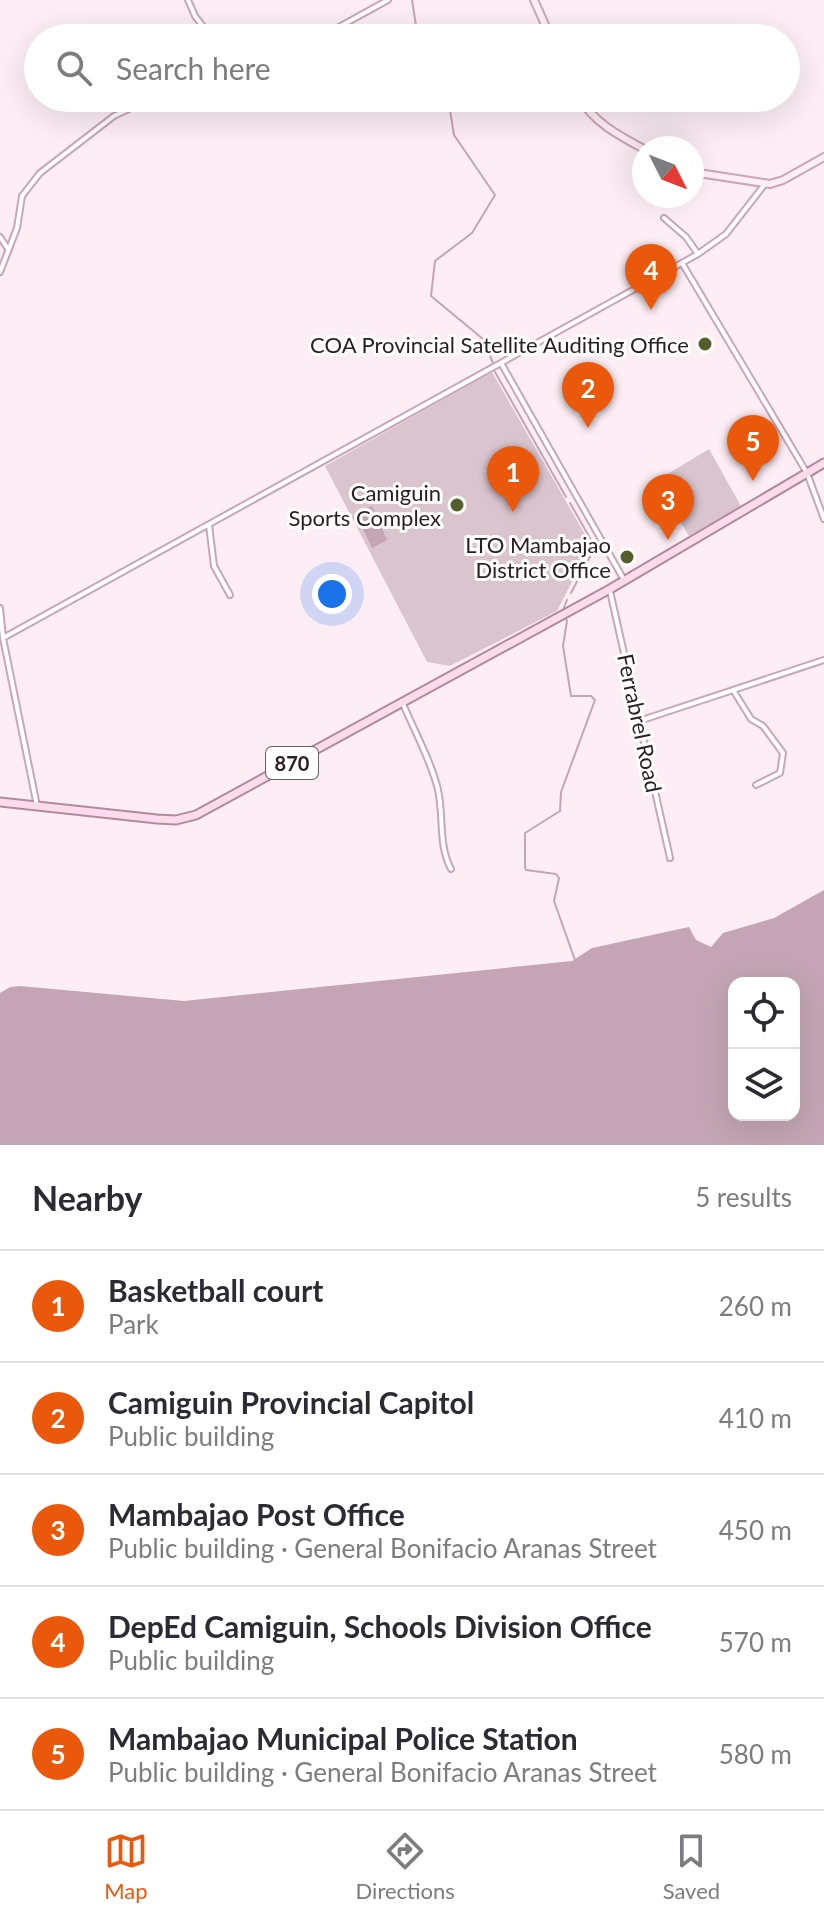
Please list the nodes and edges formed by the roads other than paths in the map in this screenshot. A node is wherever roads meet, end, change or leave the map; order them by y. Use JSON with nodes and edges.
{"nodes":[{"id":1,"x":188,"y":0,"type":"edge"},
{"id":2,"x":388,"y":0,"type":"edge"},
{"id":3,"x":534,"y":0,"type":"edge"},
{"id":4,"x":201,"y":24,"type":"edge"},
{"id":5,"x":344,"y":24,"type":"edge"},
{"id":6,"x":545,"y":24,"type":"edge"},
{"id":7,"x":123,"y":112,"type":"edge"},
{"id":8,"x":590,"y":112,"type":"edge"},
{"id":9,"x":632,"y":141,"type":"edge"},
{"id":10,"x":824,"y":157,"type":"edge"},
{"id":11,"x":704,"y":174,"type":"edge"},
{"id":12,"x":765,"y":184,"type":"junction"},
{"id":13,"x":664,"y":218,"type":"dead end"},
{"id":14,"x":0,"y":237,"type":"edge"},
{"id":15,"x":8,"y":250,"type":"junction"},
{"id":16,"x":698,"y":254,"type":"junction"},
{"id":17,"x":682,"y":263,"type":"junction"},
{"id":18,"x":0,"y":272,"type":"edge"},
{"id":19,"x":501,"y":363,"type":"junction"},
{"id":20,"x":824,"y":463,"type":"edge"},
{"id":21,"x":807,"y":473,"type":"junction"},
{"id":22,"x":824,"y":519,"type":"edge"},
{"id":23,"x":209,"y":525,"type":"junction"},
{"id":24,"x":624,"y":580,"type":"junction"},
{"id":25,"x":610,"y":589,"type":"junction"},
{"id":26,"x":230,"y":595,"type":"dead end"},
{"id":27,"x":0,"y":608,"type":"edge"},
{"id":28,"x":3,"y":638,"type":"junction"},
{"id":29,"x":824,"y":660,"type":"edge"},
{"id":30,"x":733,"y":690,"type":"junction"},
{"id":31,"x":402,"y":702,"type":"junction"},
{"id":32,"x":639,"y":721,"type":"junction"},
{"id":33,"x":756,"y":785,"type":"dead end"},
{"id":34,"x":0,"y":802,"type":"edge"},
{"id":35,"x":37,"y":806,"type":"junction"},
{"id":36,"x":670,"y":858,"type":"dead end"},
{"id":37,"x":451,"y":869,"type":"dead end"}],
"edges":[{"from":1,"to":4,"type":"street"},
{"from":2,"to":5,"type":"street"},
{"from":3,"to":6,"type":"street"},
{"from":7,"to":15,"type":"street"},
{"from":8,"to":9,"type":"street"},
{"from":10,"to":12,"type":"street"},
{"from":11,"to":12,"type":"street"},
{"from":12,"to":16,"type":"street"},
{"from":13,"to":16,"type":"street"},
{"from":14,"to":15,"type":"street"},
{"from":15,"to":18,"type":"street"},
{"from":16,"to":17,"type":"street"},
{"from":17,"to":19,"type":"street"},
{"from":17,"to":21,"type":"street"},
{"from":19,"to":23,"type":"street"},
{"from":19,"to":24,"type":"street"},
{"from":20,"to":21,"type":"main road","number":"870"},
{"from":21,"to":22,"type":"street"},
{"from":21,"to":24,"type":"main road","number":"870"},
{"from":23,"to":26,"type":"street"},
{"from":23,"to":28,"type":"street"},
{"from":24,"to":25,"type":"main road","number":"870"},
{"from":25,"to":31,"type":"main road","number":"870"},
{"from":25,"to":32,"type":"street","name":"Ferrabrel Road"},
{"from":27,"to":28,"type":"street"},
{"from":28,"to":35,"type":"street"},
{"from":29,"to":30,"type":"street"},
{"from":30,"to":32,"type":"street"},
{"from":30,"to":33,"type":"street"},
{"from":31,"to":35,"type":"main road","number":"870"},
{"from":31,"to":37,"type":"street"},
{"from":32,"to":36,"type":"street","name":"Ferrabrel Road"},
{"from":34,"to":35,"type":"main road","number":"870"}]}
